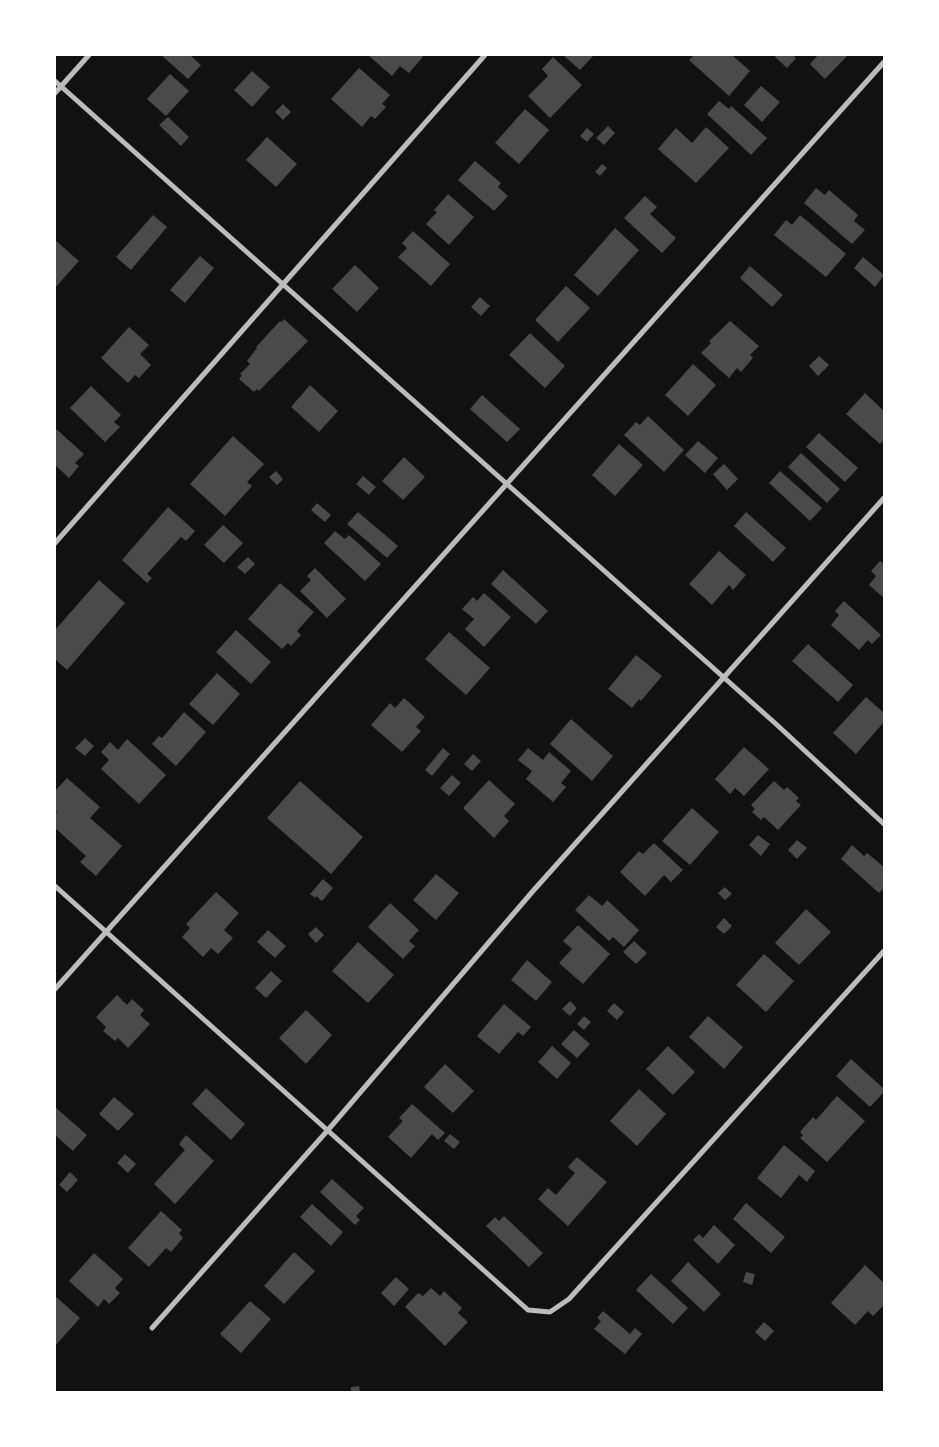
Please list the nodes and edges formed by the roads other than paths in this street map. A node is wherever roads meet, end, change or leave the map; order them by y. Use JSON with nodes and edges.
{"nodes":[{"id":1,"x":89,"y":55,"type":"edge"},
{"id":2,"x":485,"y":55,"type":"edge"},
{"id":3,"x":884,"y":62,"type":"edge"},
{"id":4,"x":55,"y":81,"type":"edge"},
{"id":5,"x":61,"y":86,"type":"junction"},
{"id":6,"x":55,"y":93,"type":"edge"},
{"id":7,"x":283,"y":284,"type":"junction"},
{"id":8,"x":507,"y":484,"type":"junction"},
{"id":9,"x":884,"y":498,"type":"edge"},
{"id":10,"x":55,"y":543,"type":"edge"},
{"id":11,"x":724,"y":677,"type":"junction"},
{"id":12,"x":884,"y":824,"type":"edge"},
{"id":13,"x":55,"y":886,"type":"edge"},
{"id":14,"x":106,"y":932,"type":"junction"},
{"id":15,"x":884,"y":951,"type":"edge"},
{"id":16,"x":55,"y":989,"type":"edge"},
{"id":17,"x":328,"y":1130,"type":"junction"},
{"id":18,"x":152,"y":1328,"type":"dead end"}],
"edges":[{"from":1,"to":5,"type":"street"},
{"from":2,"to":7,"type":"street"},
{"from":3,"to":8,"type":"street"},
{"from":4,"to":5,"type":"street"},
{"from":5,"to":6,"type":"street"},
{"from":5,"to":7,"type":"street"},
{"from":7,"to":8,"type":"street"},
{"from":7,"to":10,"type":"street"},
{"from":8,"to":11,"type":"street"},
{"from":8,"to":14,"type":"street"},
{"from":9,"to":11,"type":"street"},
{"from":11,"to":12,"type":"street"},
{"from":11,"to":17,"type":"street"},
{"from":13,"to":14,"type":"street"},
{"from":14,"to":16,"type":"street"},
{"from":14,"to":17,"type":"street"},
{"from":15,"to":17,"type":"street"},
{"from":17,"to":18,"type":"street"}]}
